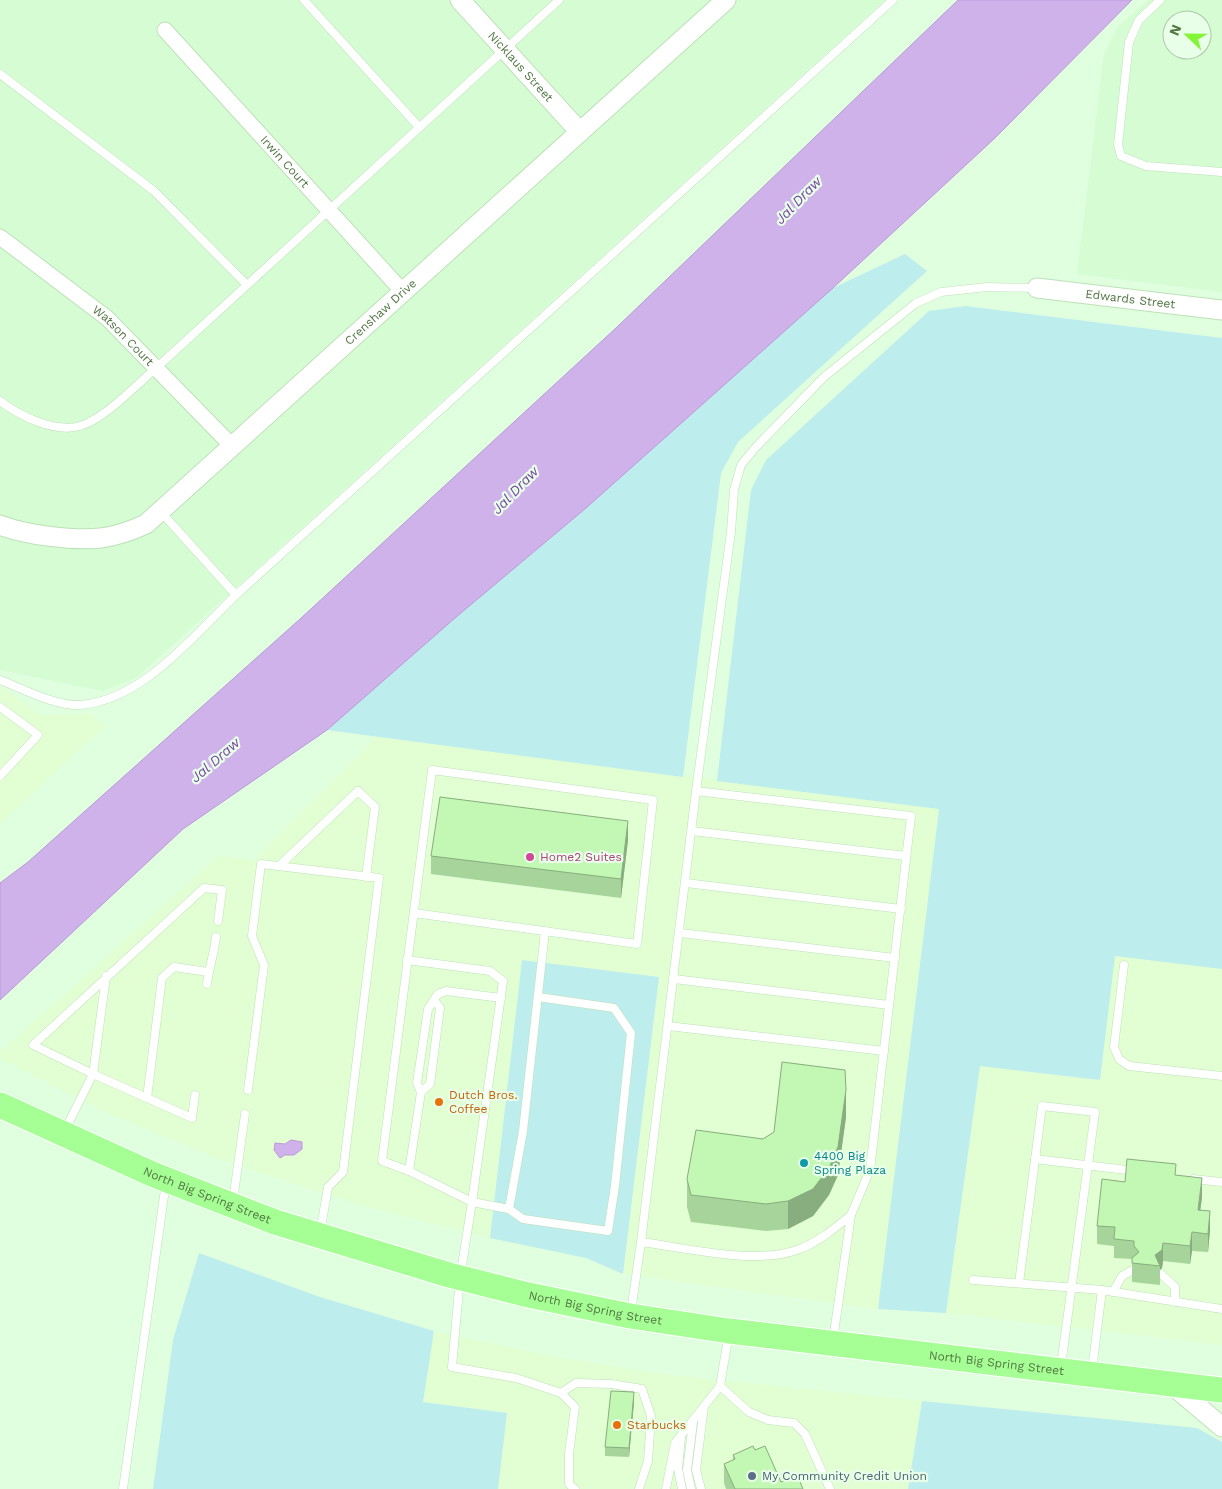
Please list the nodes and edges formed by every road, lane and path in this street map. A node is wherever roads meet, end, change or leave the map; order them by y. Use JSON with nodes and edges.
{"nodes":[{"id":1,"x":304,"y":0,"type":"edge"},
{"id":2,"x":460,"y":0,"type":"edge"},
{"id":3,"x":559,"y":0,"type":"edge"},
{"id":4,"x":726,"y":0,"type":"edge"},
{"id":5,"x":893,"y":0,"type":"edge"},
{"id":6,"x":1160,"y":0,"type":"edge"},
{"id":7,"x":165,"y":30,"type":"dead end"},
{"id":8,"x":504,"y":48,"type":"junction"},
{"id":9,"x":0,"y":74,"type":"edge"},
{"id":10,"x":419,"y":127,"type":"junction"},
{"id":11,"x":580,"y":132,"type":"junction"},
{"id":12,"x":1222,"y":172,"type":"edge"},
{"id":13,"x":328,"y":210,"type":"junction"},
{"id":14,"x":0,"y":237,"type":"edge"},
{"id":15,"x":247,"y":285,"type":"junction"},
{"id":16,"x":1037,"y":288,"type":"joint"},
{"id":17,"x":404,"y":293,"type":"junction"},
{"id":18,"x":1222,"y":310,"type":"edge"},
{"id":19,"x":157,"y":368,"type":"junction"},
{"id":20,"x":0,"y":401,"type":"edge"},
{"id":21,"x":233,"y":447,"type":"junction"},
{"id":22,"x":161,"y":512,"type":"junction"},
{"id":23,"x":0,"y":525,"type":"edge"},
{"id":24,"x":236,"y":595,"type":"junction"},
{"id":25,"x":0,"y":680,"type":"edge"},
{"id":26,"x":0,"y":707,"type":"edge"},
{"id":27,"x":0,"y":776,"type":"edge"},
{"id":28,"x":696,"y":791,"type":"junction"},
{"id":29,"x":692,"y":831,"type":"junction"},
{"id":30,"x":906,"y":856,"type":"junction"},
{"id":31,"x":279,"y":866,"type":"junction"},
{"id":32,"x":366,"y":877,"type":"junction"},
{"id":33,"x":686,"y":883,"type":"junction"},
{"id":34,"x":901,"y":909,"type":"junction"},
{"id":35,"x":414,"y":913,"type":"junction"},
{"id":36,"x":218,"y":921,"type":"dead end"},
{"id":37,"x":545,"y":931,"type":"junction"},
{"id":38,"x":680,"y":933,"type":"junction"},
{"id":39,"x":216,"y":937,"type":"dead end"},
{"id":40,"x":895,"y":958,"type":"junction"},
{"id":41,"x":407,"y":960,"type":"junction"},
{"id":42,"x":1124,"y":965,"type":"dead end"},
{"id":43,"x":208,"y":972,"type":"junction"},
{"id":44,"x":106,"y":976,"type":"junction"},
{"id":45,"x":674,"y":979,"type":"junction"},
{"id":46,"x":207,"y":984,"type":"dead end"},
{"id":47,"x":538,"y":997,"type":"junction"},
{"id":48,"x":501,"y":998,"type":"junction"},
{"id":49,"x":435,"y":1001,"type":"junction"},
{"id":50,"x":889,"y":1005,"type":"junction"},
{"id":51,"x":668,"y":1026,"type":"junction"},
{"id":52,"x":884,"y":1051,"type":"junction"},
{"id":53,"x":93,"y":1074,"type":"junction"},
{"id":54,"x":1222,"y":1076,"type":"edge"},
{"id":55,"x":248,"y":1090,"type":"dead end"},
{"id":56,"x":422,"y":1092,"type":"junction"},
{"id":57,"x":195,"y":1095,"type":"dead end"},
{"id":58,"x":146,"y":1098,"type":"junction"},
{"id":59,"x":0,"y":1106,"type":"edge"},
{"id":60,"x":245,"y":1114,"type":"dead end"},
{"id":61,"x":63,"y":1135,"type":"junction"},
{"id":62,"x":1035,"y":1159,"type":"junction"},
{"id":63,"x":1088,"y":1166,"type":"junction"},
{"id":64,"x":409,"y":1171,"type":"junction"},
{"id":65,"x":1146,"y":1173,"type":"edge"},
{"id":66,"x":1184,"y":1178,"type":"edge"},
{"id":67,"x":166,"y":1180,"type":"junction"},
{"id":68,"x":1222,"y":1182,"type":"edge"},
{"id":69,"x":472,"y":1202,"type":"junction"},
{"id":70,"x":233,"y":1205,"type":"junction"},
{"id":71,"x":509,"y":1209,"type":"junction"},
{"id":72,"x":851,"y":1215,"type":"junction"},
{"id":73,"x":320,"y":1237,"type":"junction"},
{"id":74,"x":641,"y":1242,"type":"junction"},
{"id":75,"x":1133,"y":1270,"type":"edge"},
{"id":76,"x":1161,"y":1274,"type":"edge"},
{"id":77,"x":460,"y":1278,"type":"junction"},
{"id":78,"x":973,"y":1280,"type":"dead end"},
{"id":79,"x":1019,"y":1283,"type":"junction"},
{"id":80,"x":1072,"y":1288,"type":"junction"},
{"id":81,"x":1102,"y":1290,"type":"junction"},
{"id":82,"x":1113,"y":1292,"type":"junction"},
{"id":83,"x":1175,"y":1302,"type":"junction"},
{"id":84,"x":1222,"y":1309,"type":"edge"},
{"id":85,"x":630,"y":1316,"type":"junction"},
{"id":86,"x":729,"y":1331,"type":"junction"},
{"id":87,"x":833,"y":1344,"type":"junction"},
{"id":88,"x":1061,"y":1371,"type":"junction"},
{"id":89,"x":1091,"y":1375,"type":"junction"},
{"id":90,"x":1171,"y":1384,"type":"junction"},
{"id":91,"x":720,"y":1386,"type":"junction"},
{"id":92,"x":1222,"y":1390,"type":"edge"},
{"id":93,"x":560,"y":1393,"type":"junction"},
{"id":94,"x":704,"y":1406,"type":"junction"},
{"id":95,"x":693,"y":1420,"type":"junction"},
{"id":96,"x":1222,"y":1427,"type":"edge"},
{"id":97,"x":681,"y":1435,"type":"junction"},
{"id":98,"x":668,"y":1478,"type":"junction"},
{"id":99,"x":123,"y":1489,"type":"edge"},
{"id":100,"x":575,"y":1489,"type":"edge"},
{"id":101,"x":639,"y":1489,"type":"edge"},
{"id":102,"x":666,"y":1489,"type":"edge"},
{"id":103,"x":673,"y":1489,"type":"edge"},
{"id":104,"x":682,"y":1489,"type":"edge"},
{"id":105,"x":691,"y":1489,"type":"edge"},
{"id":106,"x":701,"y":1489,"type":"edge"},
{"id":107,"x":830,"y":1489,"type":"edge"}],
"edges":[{"from":1,"to":10,"type":"lane"},
{"from":2,"to":8,"type":"street","name":"Nicklaus Street"},
{"from":3,"to":8,"type":"lane"},
{"from":4,"to":11,"type":"street","name":"Crenshaw Drive"},
{"from":5,"to":24,"type":"lane"},
{"from":6,"to":12,"type":"lane"},
{"from":7,"to":13,"type":"street","name":"Irwin Court"},
{"from":8,"to":10,"type":"lane"},
{"from":8,"to":11,"type":"street","name":"Nicklaus Street"},
{"from":9,"to":15,"type":"lane"},
{"from":10,"to":13,"type":"lane"},
{"from":11,"to":17,"type":"street","name":"Crenshaw Drive"},
{"from":13,"to":15,"type":"lane"},
{"from":13,"to":17,"type":"street","name":"Irwin Court"},
{"from":14,"to":19,"type":"street","name":"Watson Court"},
{"from":15,"to":19,"type":"lane"},
{"from":16,"to":18,"type":"street","name":"Edwards Street"},
{"from":16,"to":28,"type":"lane"},
{"from":17,"to":21,"type":"street","name":"Crenshaw Drive"},
{"from":19,"to":20,"type":"lane"},
{"from":19,"to":21,"type":"street","name":"Watson Court"},
{"from":21,"to":22,"type":"street","name":"Crenshaw Drive"},
{"from":22,"to":23,"type":"street","name":"Crenshaw Drive"},
{"from":22,"to":24,"type":"lane"},
{"from":24,"to":25,"type":"lane"},
{"from":26,"to":27,"type":"lane"},
{"from":28,"to":29,"type":"lane"},
{"from":28,"to":30,"type":"lane"},
{"from":29,"to":30,"type":"lane"},
{"from":29,"to":33,"type":"lane"},
{"from":30,"to":34,"type":"lane"},
{"from":31,"to":32,"type":"lane"},
{"from":31,"to":32,"type":"lane"},
{"from":31,"to":55,"type":"lane"},
{"from":32,"to":73,"type":"lane"},
{"from":33,"to":34,"type":"lane"},
{"from":33,"to":38,"type":"lane"},
{"from":34,"to":40,"type":"lane"},
{"from":35,"to":37,"type":"lane"},
{"from":35,"to":37,"type":"lane"},
{"from":35,"to":41,"type":"lane"},
{"from":36,"to":44,"type":"lane"},
{"from":37,"to":47,"type":"lane"},
{"from":38,"to":40,"type":"lane"},
{"from":38,"to":45,"type":"lane"},
{"from":39,"to":43,"type":"lane"},
{"from":40,"to":50,"type":"lane"},
{"from":41,"to":48,"type":"lane"},
{"from":41,"to":64,"type":"lane"},
{"from":42,"to":54,"type":"lane"},
{"from":43,"to":46,"type":"lane"},
{"from":43,"to":58,"type":"lane"},
{"from":44,"to":53,"type":"lane"},
{"from":44,"to":53,"type":"lane"},
{"from":45,"to":50,"type":"lane"},
{"from":45,"to":51,"type":"lane"},
{"from":47,"to":71,"type":"lane"},
{"from":47,"to":71,"type":"lane"},
{"from":48,"to":49,"type":"lane"},
{"from":48,"to":69,"type":"lane"},
{"from":49,"to":56,"type":"lane"},
{"from":49,"to":56,"type":"lane"},
{"from":50,"to":52,"type":"lane"},
{"from":51,"to":52,"type":"lane"},
{"from":51,"to":74,"type":"lane"},
{"from":52,"to":72,"type":"lane"},
{"from":53,"to":58,"type":"lane"},
{"from":53,"to":61,"type":"lane"},
{"from":56,"to":64,"type":"lane"},
{"from":57,"to":58,"type":"lane"},
{"from":59,"to":61,"type":"highway","name":"North Big Spring Street"},
{"from":60,"to":70,"type":"lane"},
{"from":61,"to":67,"type":"highway","name":"North Big Spring Street"},
{"from":62,"to":63,"type":"lane"},
{"from":62,"to":63,"type":"lane"},
{"from":62,"to":79,"type":"lane"},
{"from":63,"to":65,"type":"lane"},
{"from":63,"to":80,"type":"lane"},
{"from":64,"to":69,"type":"lane"},
{"from":66,"to":68,"type":"lane"},
{"from":67,"to":70,"type":"highway","name":"North Big Spring Street"},
{"from":67,"to":99,"type":"lane"},
{"from":69,"to":71,"type":"lane"},
{"from":69,"to":77,"type":"lane"},
{"from":70,"to":73,"type":"highway","name":"North Big Spring Street"},
{"from":72,"to":74,"type":"lane"},
{"from":72,"to":87,"type":"lane"},
{"from":73,"to":77,"type":"highway","name":"North Big Spring Street"},
{"from":74,"to":85,"type":"lane"},
{"from":75,"to":82,"type":"lane"},
{"from":76,"to":83,"type":"lane"},
{"from":77,"to":85,"type":"highway","name":"North Big Spring Street"},
{"from":77,"to":93,"type":"lane"},
{"from":78,"to":79,"type":"lane"},
{"from":79,"to":80,"type":"lane"},
{"from":80,"to":81,"type":"lane"},
{"from":80,"to":88,"type":"lane"},
{"from":81,"to":82,"type":"lane"},
{"from":81,"to":89,"type":"lane"},
{"from":82,"to":83,"type":"lane"},
{"from":83,"to":84,"type":"lane"},
{"from":85,"to":86,"type":"highway","name":"North Big Spring Street"},
{"from":86,"to":87,"type":"highway","name":"North Big Spring Street"},
{"from":86,"to":91,"type":"lane"},
{"from":87,"to":88,"type":"highway","name":"North Big Spring Street"},
{"from":88,"to":89,"type":"highway","name":"North Big Spring Street"},
{"from":89,"to":90,"type":"highway","name":"North Big Spring Street"},
{"from":90,"to":92,"type":"highway","name":"North Big Spring Street"},
{"from":90,"to":96,"type":"street"},
{"from":91,"to":94,"type":"lane"},
{"from":91,"to":107,"type":"lane"},
{"from":93,"to":100,"type":"lane"},
{"from":93,"to":101,"type":"lane"},
{"from":94,"to":95,"type":"lane"},
{"from":94,"to":106,"type":"lane"},
{"from":95,"to":97,"type":"lane"},
{"from":95,"to":105,"type":"lane"},
{"from":97,"to":98,"type":"lane"},
{"from":97,"to":104,"type":"lane"},
{"from":98,"to":102,"type":"lane"},
{"from":98,"to":103,"type":"lane"}]}
